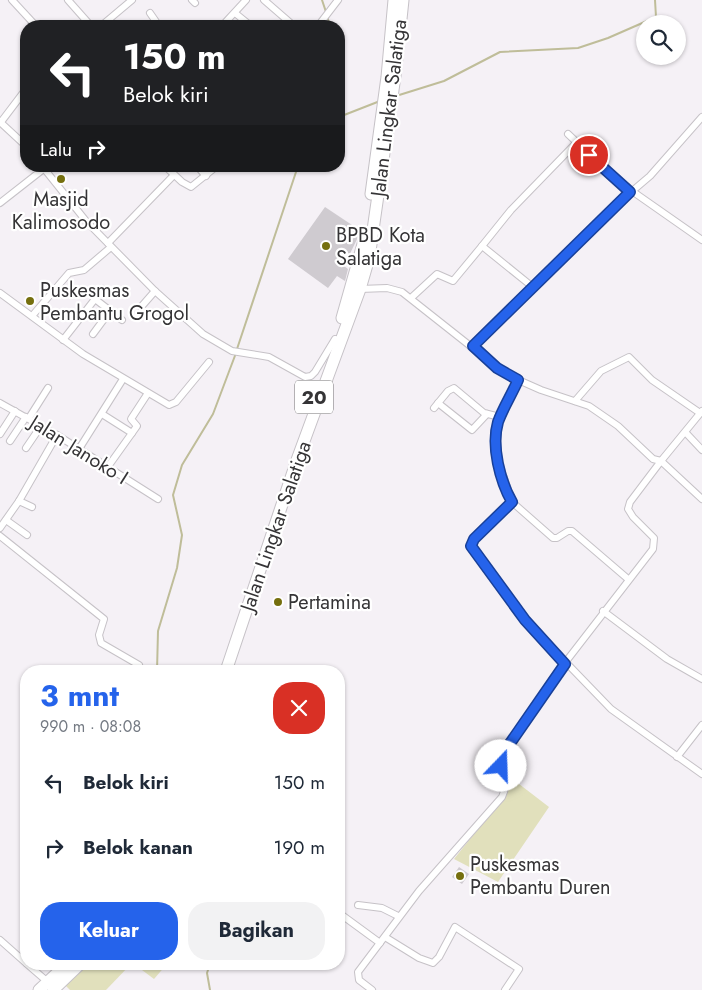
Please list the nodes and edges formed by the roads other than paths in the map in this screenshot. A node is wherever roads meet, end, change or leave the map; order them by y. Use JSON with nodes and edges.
{"nodes":[{"id":1,"x":12,"y":0,"type":"edge"},
{"id":2,"x":68,"y":0,"type":"edge"},
{"id":3,"x":131,"y":0,"type":"edge"},
{"id":4,"x":246,"y":0,"type":"edge"},
{"id":5,"x":264,"y":0,"type":"edge"},
{"id":6,"x":338,"y":0,"type":"edge"},
{"id":7,"x":394,"y":0,"type":"edge"},
{"id":8,"x":403,"y":0,"type":"edge"},
{"id":9,"x":150,"y":13,"type":"dead end"},
{"id":10,"x":235,"y":13,"type":"junction"},
{"id":11,"x":30,"y":20,"type":"edge"},
{"id":12,"x":86,"y":20,"type":"edge"},
{"id":13,"x":108,"y":20,"type":"edge"},
{"id":14,"x":155,"y":20,"type":"edge"},
{"id":15,"x":228,"y":20,"type":"edge"},
{"id":16,"x":244,"y":20,"type":"edge"},
{"id":17,"x":287,"y":20,"type":"edge"},
{"id":18,"x":323,"y":20,"type":"edge"},
{"id":19,"x":391,"y":76,"type":"junction"},
{"id":20,"x":20,"y":96,"type":"edge"},
{"id":21,"x":385,"y":116,"type":"junction"},
{"id":22,"x":702,"y":117,"type":"edge"},
{"id":23,"x":0,"y":122,"type":"edge"},
{"id":24,"x":700,"y":126,"type":"edge"},
{"id":25,"x":568,"y":134,"type":"dead end"},
{"id":26,"x":20,"y":140,"type":"edge"},
{"id":27,"x":576,"y":143,"type":"junction"},
{"id":28,"x":38,"y":172,"type":"edge"},
{"id":29,"x":48,"y":172,"type":"edge"},
{"id":30,"x":171,"y":172,"type":"edge"},
{"id":31,"x":202,"y":172,"type":"edge"},
{"id":32,"x":210,"y":172,"type":"edge"},
{"id":33,"x":174,"y":175,"type":"junction"},
{"id":34,"x":206,"y":176,"type":"junction"},
{"id":35,"x":631,"y":192,"type":"junction"},
{"id":36,"x":0,"y":203,"type":"edge"},
{"id":37,"x":702,"y":240,"type":"edge"},
{"id":38,"x":110,"y":245,"type":"junction"},
{"id":39,"x":482,"y":246,"type":"junction"},
{"id":40,"x":534,"y":288,"type":"junction"},
{"id":41,"x":103,"y":289,"type":"dead end"},
{"id":42,"x":360,"y":289,"type":"junction"},
{"id":43,"x":156,"y":291,"type":"junction"},
{"id":44,"x":0,"y":293,"type":"edge"},
{"id":45,"x":95,"y":298,"type":"junction"},
{"id":46,"x":411,"y":298,"type":"junction"},
{"id":47,"x":141,"y":307,"type":"dead end"},
{"id":48,"x":349,"y":309,"type":"junction"},
{"id":49,"x":110,"y":311,"type":"junction"},
{"id":50,"x":32,"y":316,"type":"junction"},
{"id":51,"x":122,"y":320,"type":"dead end"},
{"id":52,"x":93,"y":334,"type":"dead end"},
{"id":53,"x":63,"y":340,"type":"junction"},
{"id":54,"x":339,"y":340,"type":"junction"},
{"id":55,"x":473,"y":346,"type":"junction"},
{"id":56,"x":209,"y":362,"type":"dead end"},
{"id":57,"x":123,"y":379,"type":"junction"},
{"id":58,"x":518,"y":380,"type":"junction"},
{"id":59,"x":48,"y":388,"type":"dead end"},
{"id":60,"x":148,"y":393,"type":"junction"},
{"id":61,"x":575,"y":401,"type":"junction"},
{"id":62,"x":0,"y":403,"type":"edge"},
{"id":63,"x":15,"y":411,"type":"junction"},
{"id":64,"x":701,"y":412,"type":"edge"},
{"id":65,"x":102,"y":414,"type":"junction"},
{"id":66,"x":487,"y":414,"type":"junction"},
{"id":67,"x":500,"y":417,"type":"junction"},
{"id":68,"x":27,"y":418,"type":"junction"},
{"id":69,"x":41,"y":426,"type":"junction"},
{"id":70,"x":132,"y":433,"type":"junction"},
{"id":71,"x":686,"y":433,"type":"junction"},
{"id":72,"x":0,"y":434,"type":"edge"},
{"id":73,"x":57,"y":435,"type":"junction"},
{"id":74,"x":10,"y":441,"type":"dead end"},
{"id":75,"x":26,"y":448,"type":"dead end"},
{"id":76,"x":79,"y":448,"type":"junction"},
{"id":77,"x":702,"y":450,"type":"edge"},
{"id":78,"x":661,"y":462,"type":"junction"},
{"id":79,"x":108,"y":468,"type":"junction"},
{"id":80,"x":158,"y":499,"type":"dead end"},
{"id":81,"x":702,"y":499,"type":"edge"},
{"id":82,"x":19,"y":501,"type":"junction"},
{"id":83,"x":512,"y":502,"type":"junction"},
{"id":84,"x":32,"y":508,"type":"dead end"},
{"id":85,"x":6,"y":520,"type":"junction"},
{"id":86,"x":0,"y":528,"type":"edge"},
{"id":87,"x":0,"y":536,"type":"edge"},
{"id":88,"x":27,"y":536,"type":"dead end"},
{"id":89,"x":628,"y":579,"type":"junction"},
{"id":90,"x":603,"y":611,"type":"junction"},
{"id":91,"x":565,"y":664,"type":"junction"},
{"id":92,"x":139,"y":665,"type":"dead end"},
{"id":93,"x":220,"y":665,"type":"edge"},
{"id":94,"x":228,"y":665,"type":"edge"},
{"id":95,"x":702,"y":679,"type":"edge"},
{"id":96,"x":702,"y":725,"type":"edge"},
{"id":97,"x":677,"y":756,"type":"junction"},
{"id":98,"x":702,"y":774,"type":"edge"},
{"id":99,"x":358,"y":905,"type":"dead end"},
{"id":100,"x":398,"y":916,"type":"junction"},
{"id":101,"x":345,"y":917,"type":"edge"},
{"id":102,"x":385,"y":937,"type":"junction"},
{"id":103,"x":0,"y":940,"type":"edge"},
{"id":104,"x":380,"y":943,"type":"junction"},
{"id":105,"x":20,"y":958,"type":"edge"},
{"id":106,"x":33,"y":970,"type":"edge"},
{"id":107,"x":63,"y":970,"type":"edge"},
{"id":108,"x":72,"y":970,"type":"edge"},
{"id":109,"x":50,"y":988,"type":"edge"},
{"id":110,"x":372,"y":990,"type":"edge"},
{"id":111,"x":505,"y":990,"type":"edge"}],
"edges":[{"from":1,"to":11,"type":"street"},
{"from":2,"to":12,"type":"street"},
{"from":3,"to":13,"type":"street"},
{"from":4,"to":10,"type":"street"},
{"from":5,"to":17,"type":"street"},
{"from":6,"to":18,"type":"street"},
{"from":7,"to":19,"type":"highway","name":"Jalan Lingkar Salatiga","number":"20"},
{"from":8,"to":19,"type":"highway","name":"Jalan Lingkar Salatiga","number":"20"},
{"from":9,"to":14,"type":"street"},
{"from":10,"to":15,"type":"street"},
{"from":10,"to":16,"type":"street"},
{"from":19,"to":21,"type":"highway","name":"Jalan Lingkar Salatiga","number":"20"},
{"from":20,"to":23,"type":"street"},
{"from":21,"to":42,"type":"highway","name":"Jalan Lingkar Salatiga","number":"20"},
{"from":21,"to":48,"type":"highway","name":"Jalan Lingkar Salatiga","number":"20"},
{"from":22,"to":24,"type":"street"},
{"from":23,"to":26,"type":"street"},
{"from":24,"to":35,"type":"street"},
{"from":25,"to":27,"type":"street"},
{"from":27,"to":35,"type":"street"},
{"from":27,"to":39,"type":"street"},
{"from":28,"to":36,"type":"street"},
{"from":29,"to":38,"type":"street"},
{"from":30,"to":33,"type":"street"},
{"from":31,"to":34,"type":"street"},
{"from":32,"to":34,"type":"street"},
{"from":33,"to":34,"type":"street"},
{"from":33,"to":38,"type":"street"},
{"from":35,"to":37,"type":"street"},
{"from":35,"to":40,"type":"street"},
{"from":38,"to":43,"type":"street"},
{"from":38,"to":50,"type":"street"},
{"from":39,"to":40,"type":"street"},
{"from":39,"to":46,"type":"street"},
{"from":40,"to":55,"type":"street"},
{"from":41,"to":45,"type":"street"},
{"from":42,"to":46,"type":"street"},
{"from":42,"to":48,"type":"highway","name":"Jalan Lingkar Salatiga","number":"20"},
{"from":43,"to":47,"type":"street"},
{"from":43,"to":54,"type":"street"},
{"from":44,"to":50,"type":"street"},
{"from":45,"to":49,"type":"street"},
{"from":45,"to":53,"type":"street"},
{"from":46,"to":55,"type":"street"},
{"from":48,"to":54,"type":"highway","name":"Jalan Lingkar Salatiga","number":"20"},
{"from":49,"to":51,"type":"street"},
{"from":49,"to":52,"type":"street"},
{"from":50,"to":53,"type":"street"},
{"from":53,"to":57,"type":"street"},
{"from":54,"to":93,"type":"highway","name":"Jalan Lingkar Salatiga","number":"20"},
{"from":54,"to":94,"type":"highway","name":"Jalan Lingkar Salatiga","number":"20"},
{"from":55,"to":58,"type":"street"},
{"from":56,"to":60,"type":"street"},
{"from":57,"to":60,"type":"street"},
{"from":57,"to":65,"type":"street"},
{"from":58,"to":61,"type":"street"},
{"from":58,"to":67,"type":"street"},
{"from":59,"to":68,"type":"street"},
{"from":60,"to":70,"type":"street"},
{"from":61,"to":64,"type":"street"},
{"from":61,"to":78,"type":"street"},
{"from":62,"to":63,"type":"street","name":"Jalan Janoko I"},
{"from":63,"to":68,"type":"street","name":"Jalan Janoko I"},
{"from":63,"to":72,"type":"street"},
{"from":64,"to":71,"type":"street"},
{"from":65,"to":70,"type":"street"},
{"from":65,"to":76,"type":"street"},
{"from":66,"to":66,"type":"street"},
{"from":66,"to":67,"type":"street"},
{"from":67,"to":83,"type":"street"},
{"from":68,"to":69,"type":"street","name":"Jalan Janoko I"},
{"from":68,"to":74,"type":"street"},
{"from":69,"to":73,"type":"street","name":"Jalan Janoko I"},
{"from":69,"to":75,"type":"street"},
{"from":70,"to":79,"type":"street"},
{"from":71,"to":77,"type":"street"},
{"from":71,"to":78,"type":"street"},
{"from":73,"to":76,"type":"street","name":"Jalan Janoko I"},
{"from":73,"to":82,"type":"street"},
{"from":76,"to":79,"type":"street","name":"Jalan Janoko I"},
{"from":78,"to":81,"type":"street"},
{"from":78,"to":89,"type":"street"},
{"from":79,"to":80,"type":"street","name":"Jalan Janoko I"},
{"from":82,"to":84,"type":"street"},
{"from":82,"to":85,"type":"street"},
{"from":83,"to":89,"type":"street"},
{"from":83,"to":91,"type":"street"},
{"from":85,"to":86,"type":"street"},
{"from":85,"to":88,"type":"street"},
{"from":87,"to":92,"type":"street"},
{"from":89,"to":90,"type":"street"},
{"from":90,"to":91,"type":"street"},
{"from":90,"to":95,"type":"street"},
{"from":91,"to":97,"type":"street"},
{"from":91,"to":100,"type":"street"},
{"from":96,"to":97,"type":"street"},
{"from":97,"to":98,"type":"street"},
{"from":99,"to":100,"type":"street"},
{"from":100,"to":102,"type":"street"},
{"from":101,"to":104,"type":"street"},
{"from":102,"to":104,"type":"street"},
{"from":102,"to":111,"type":"street"},
{"from":103,"to":105,"type":"street"},
{"from":104,"to":110,"type":"street"},
{"from":106,"to":109,"type":"street"},
{"from":107,"to":109,"type":"highway"},
{"from":108,"to":109,"type":"highway"}]}
